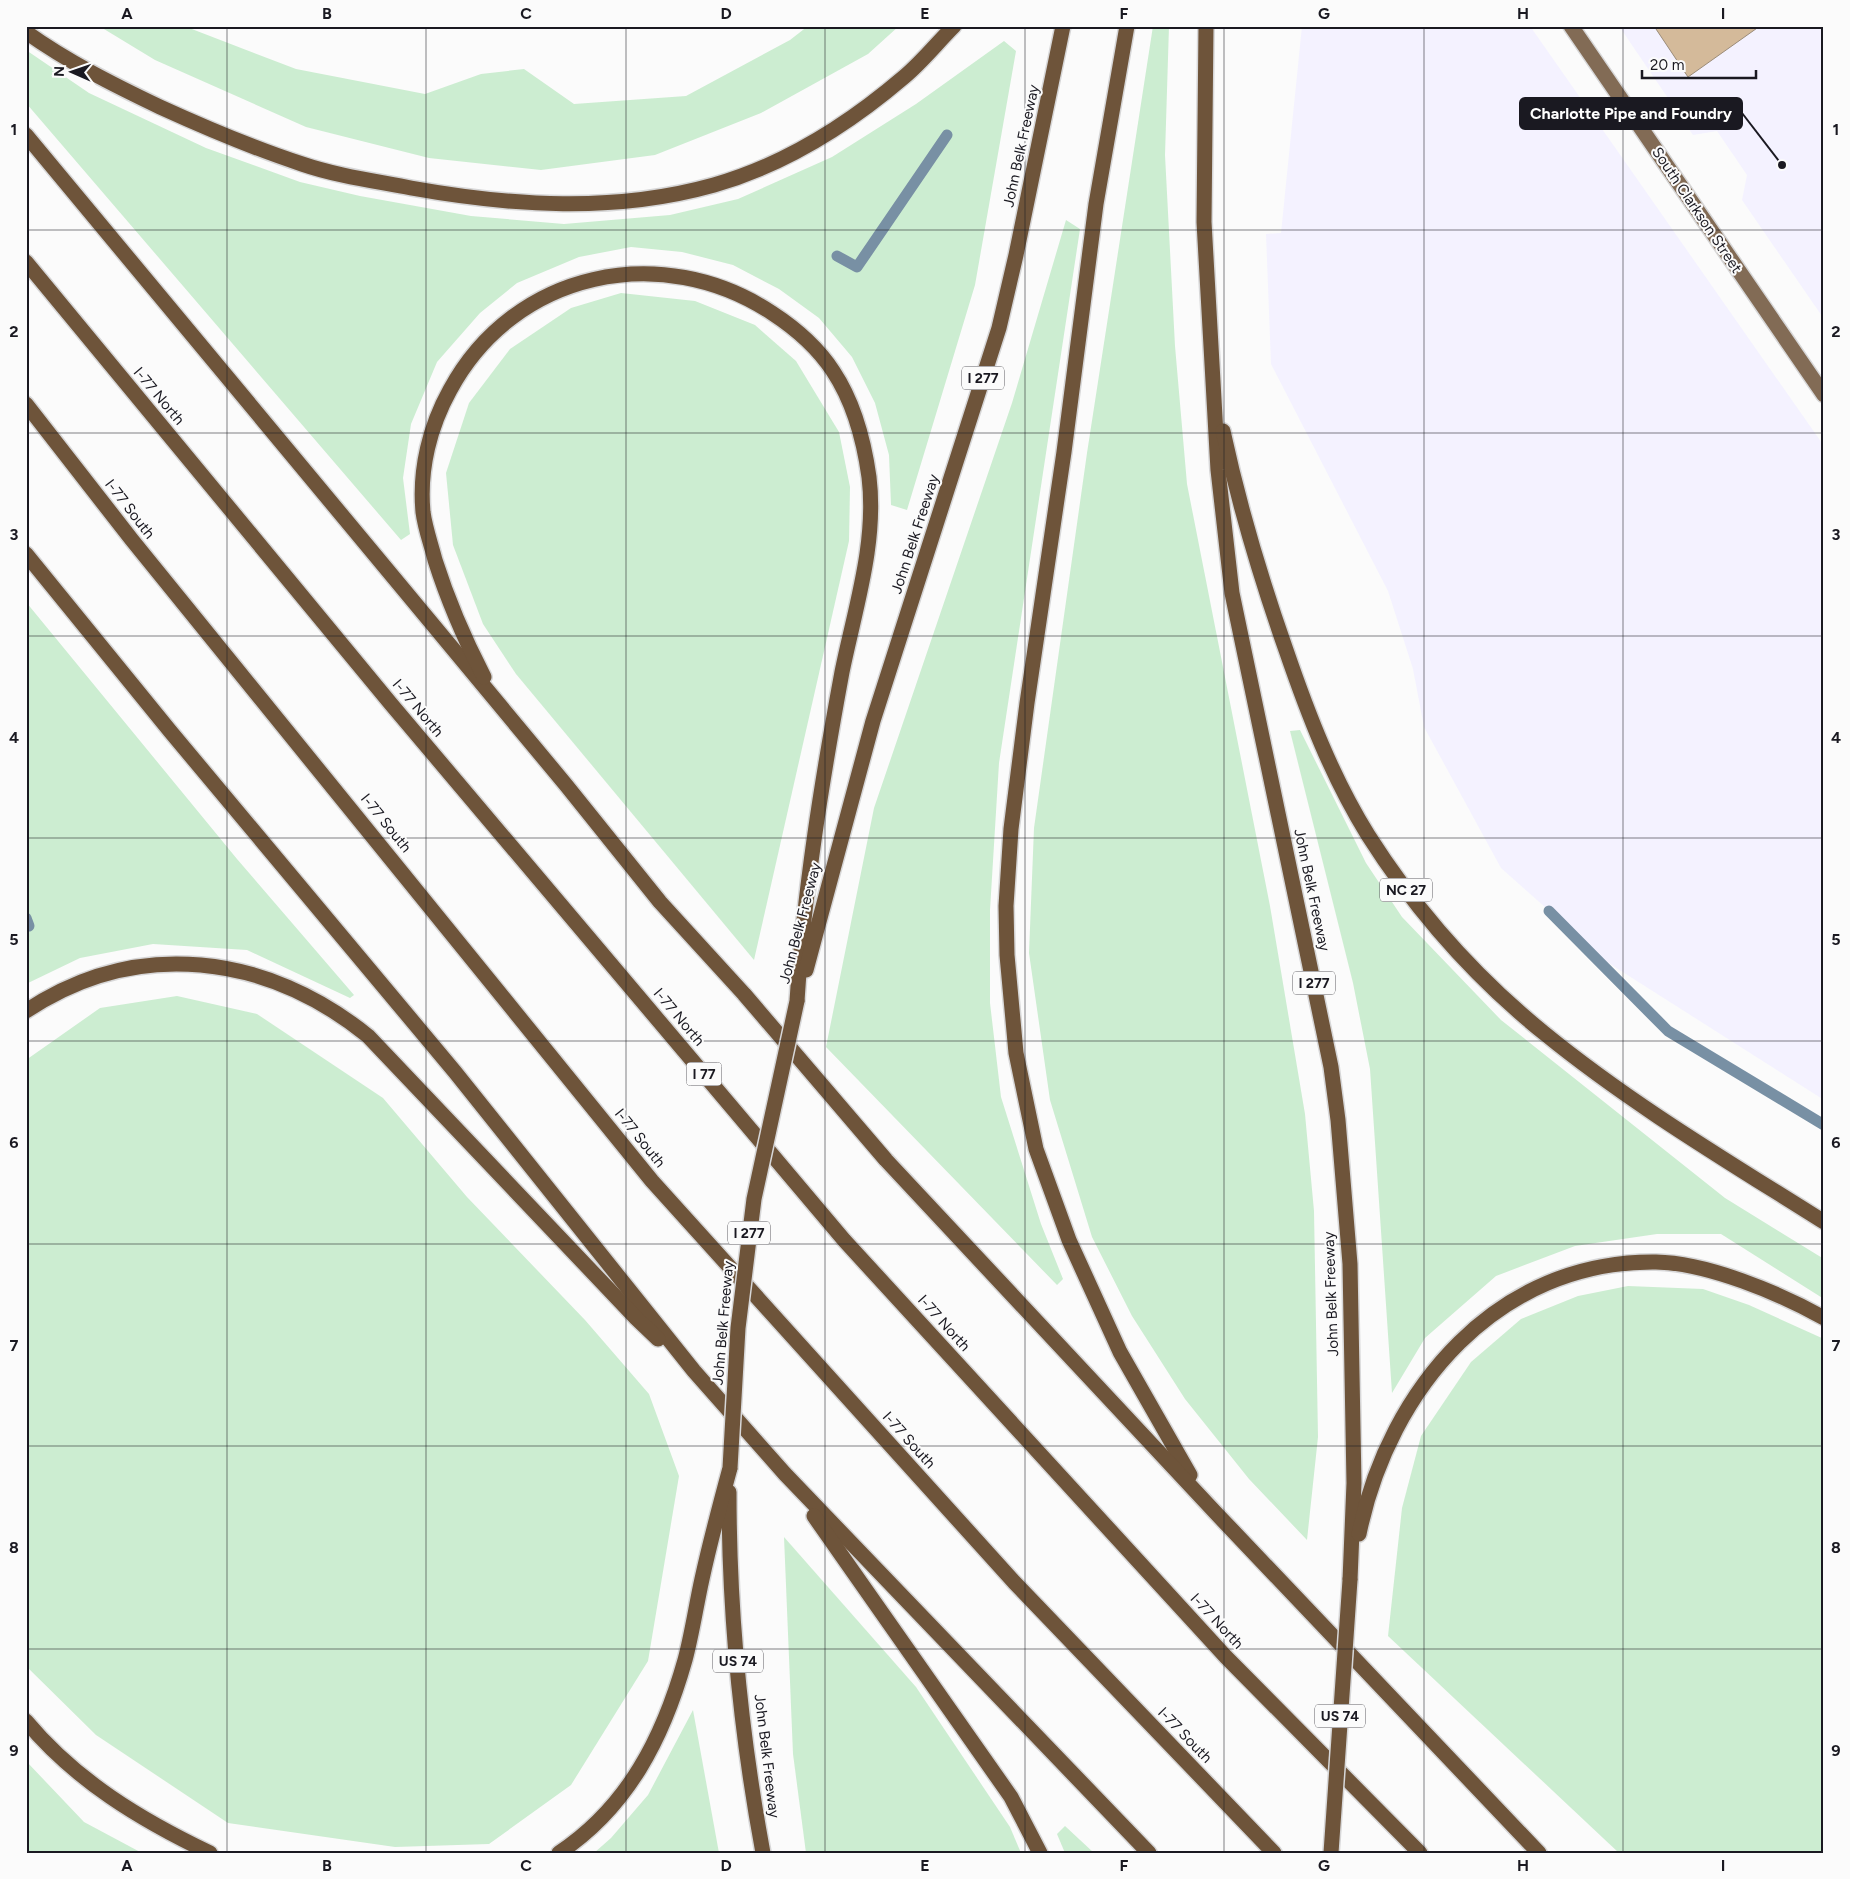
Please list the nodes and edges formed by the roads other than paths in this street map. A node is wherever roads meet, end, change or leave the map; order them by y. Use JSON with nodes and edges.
{"nodes":[{"id":1,"x":954,"y":26,"type":"edge"},
{"id":2,"x":1063,"y":26,"type":"edge"},
{"id":3,"x":1127,"y":26,"type":"edge"},
{"id":4,"x":1206,"y":26,"type":"edge"},
{"id":5,"x":1571,"y":26,"type":"edge"},
{"id":6,"x":26,"y":32,"type":"edge"},
{"id":7,"x":26,"y":135,"type":"edge"},
{"id":8,"x":26,"y":262,"type":"edge"},
{"id":9,"x":1215,"y":392,"type":"junction"},
{"id":10,"x":1824,"y":395,"type":"edge"},
{"id":11,"x":26,"y":404,"type":"edge"},
{"id":12,"x":26,"y":554,"type":"edge"},
{"id":13,"x":498,"y":704,"type":"junction"},
{"id":14,"x":797,"y":1001,"type":"junction"},
{"id":15,"x":26,"y":1011,"type":"edge"},
{"id":16,"x":1824,"y":1222,"type":"edge"},
{"id":17,"x":1824,"y":1318,"type":"edge"},
{"id":18,"x":694,"y":1371,"type":"junction"},
{"id":19,"x":730,"y":1468,"type":"junction"},
{"id":20,"x":784,"y":1474,"type":"junction"},
{"id":21,"x":1214,"y":1511,"type":"junction"},
{"id":22,"x":1350,"y":1580,"type":"junction"},
{"id":23,"x":26,"y":1721,"type":"edge"},
{"id":24,"x":1511,"y":1822,"type":"junction"},
{"id":25,"x":210,"y":1853,"type":"edge"},
{"id":26,"x":560,"y":1853,"type":"edge"},
{"id":27,"x":763,"y":1853,"type":"edge"},
{"id":28,"x":1040,"y":1853,"type":"edge"},
{"id":29,"x":1148,"y":1853,"type":"edge"},
{"id":30,"x":1274,"y":1853,"type":"edge"},
{"id":31,"x":1331,"y":1853,"type":"edge"},
{"id":32,"x":1420,"y":1853,"type":"edge"},
{"id":33,"x":1539,"y":1853,"type":"edge"},
{"id":34,"x":1548,"y":1853,"type":"edge"}],
"edges":[{"from":1,"to":6,"type":"highway"},
{"from":2,"to":14,"type":"highway","name":"John Belk Freeway","number":"I 277"},
{"from":3,"to":21,"type":"highway"},
{"from":4,"to":9,"type":"highway","name":"John Belk Freeway","number":"I 277"},
{"from":5,"to":10,"type":"main road","name":"South Clarkson Street"},
{"from":7,"to":13,"type":"highway"},
{"from":8,"to":32,"type":"highway","name":"I-77 North","number":"I 77"},
{"from":9,"to":16,"type":"highway","number":"NC 27"},
{"from":9,"to":22,"type":"highway","name":"John Belk Freeway","number":"I 277"},
{"from":11,"to":30,"type":"highway","name":"I-77 South"},
{"from":12,"to":18,"type":"highway"},
{"from":13,"to":14,"type":"highway"},
{"from":13,"to":21,"type":"highway"},
{"from":14,"to":19,"type":"highway","name":"John Belk Freeway","number":"I 277","bridge":true},
{"from":15,"to":18,"type":"highway"},
{"from":17,"to":22,"type":"highway"},
{"from":18,"to":20,"type":"highway"},
{"from":19,"to":26,"type":"highway"},
{"from":19,"to":27,"type":"highway","name":"John Belk Freeway","number":"US 74"},
{"from":20,"to":28,"type":"highway"},
{"from":20,"to":29,"type":"highway"},
{"from":21,"to":24,"type":"highway"},
{"from":22,"to":31,"type":"highway","name":"John Belk Freeway","number":"US 74","bridge":true},
{"from":23,"to":25,"type":"highway"},
{"from":24,"to":33,"type":"highway"},
{"from":24,"to":34,"type":"highway"}]}
